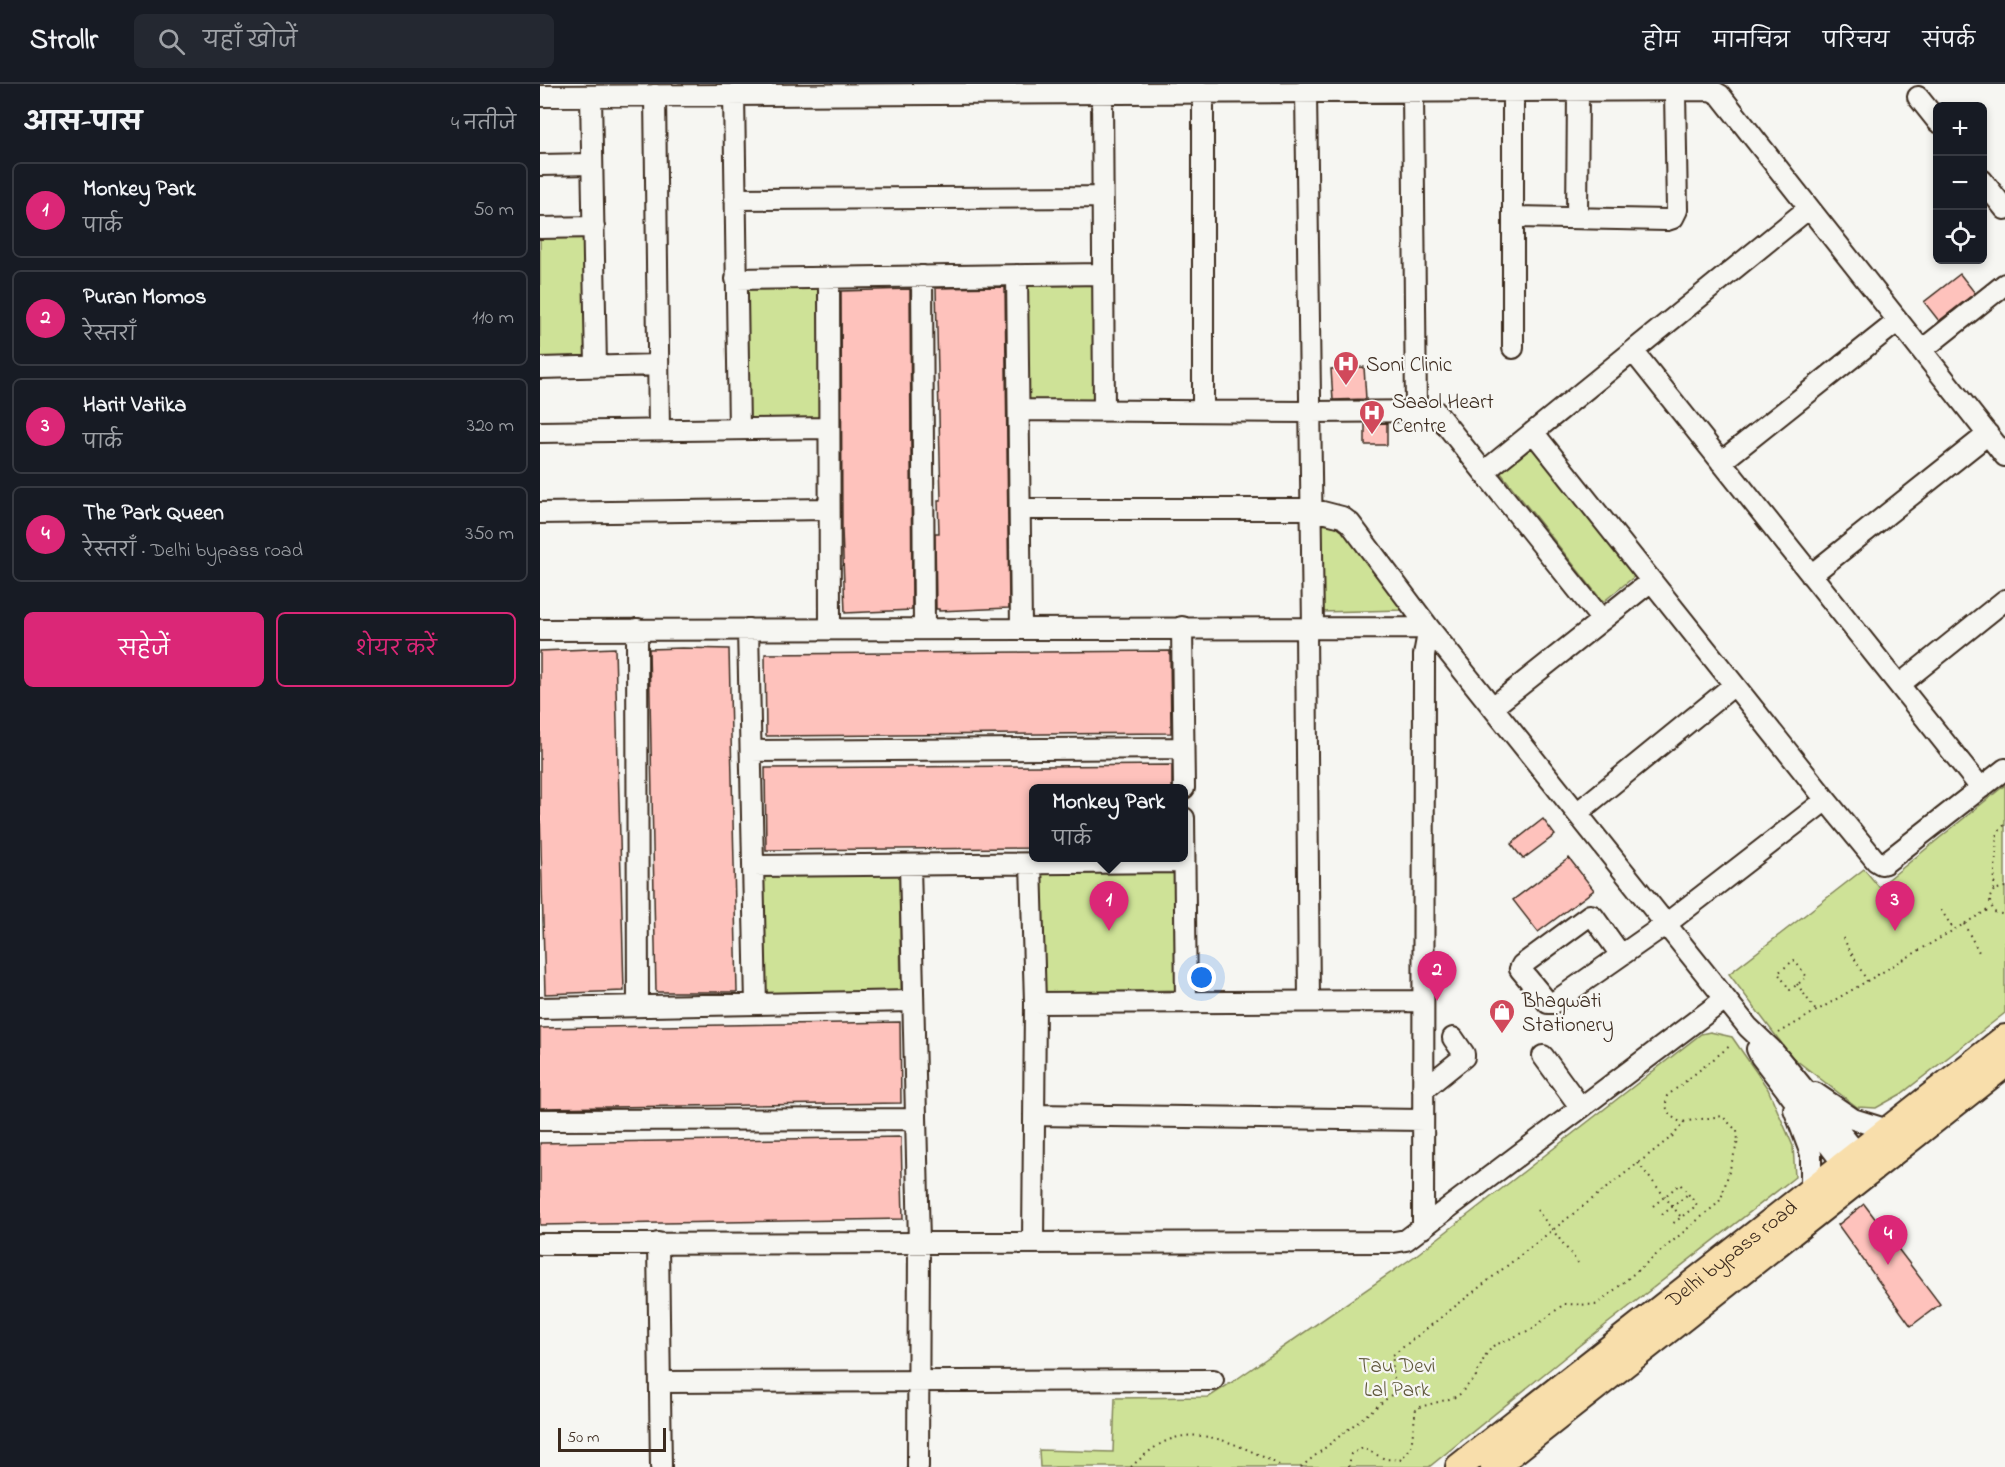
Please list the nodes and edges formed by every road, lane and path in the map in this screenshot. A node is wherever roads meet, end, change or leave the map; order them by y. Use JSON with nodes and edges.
{"nodes":[{"id":1,"x":1675,"y":91,"type":"junction"},
{"id":2,"x":1102,"y":92,"type":"junction"},
{"id":3,"x":1203,"y":92,"type":"junction"},
{"id":4,"x":1306,"y":92,"type":"junction"},
{"id":5,"x":1413,"y":92,"type":"junction"},
{"id":6,"x":1513,"y":92,"type":"junction"},
{"id":7,"x":1578,"y":92,"type":"junction"},
{"id":8,"x":734,"y":94,"type":"junction"},
{"id":9,"x":655,"y":95,"type":"junction"},
{"id":10,"x":540,"y":96,"type":"edge"},
{"id":11,"x":591,"y":96,"type":"junction"},
{"id":12,"x":1918,"y":97,"type":"dead end"},
{"id":13,"x":1933,"y":116,"type":"edge"},
{"id":14,"x":592,"y":164,"type":"junction"},
{"id":15,"x":540,"y":165,"type":"edge"},
{"id":16,"x":1987,"y":185,"type":"edge"},
{"id":17,"x":1102,"y":197,"type":"junction"},
{"id":18,"x":735,"y":200,"type":"junction"},
{"id":19,"x":1809,"y":208,"type":"junction"},
{"id":20,"x":2005,"y":209,"type":"edge"},
{"id":21,"x":1513,"y":217,"type":"junction"},
{"id":22,"x":1577,"y":218,"type":"junction"},
{"id":23,"x":594,"y":227,"type":"junction"},
{"id":24,"x":540,"y":228,"type":"edge"},
{"id":25,"x":1103,"y":274,"type":"junction"},
{"id":26,"x":1017,"y":275,"type":"junction"},
{"id":27,"x":922,"y":276,"type":"junction"},
{"id":28,"x":829,"y":278,"type":"junction"},
{"id":29,"x":736,"y":279,"type":"junction"},
{"id":30,"x":2005,"y":284,"type":"edge"},
{"id":31,"x":1898,"y":321,"type":"junction"},
{"id":32,"x":1513,"y":348,"type":"dead end"},
{"id":33,"x":1633,"y":351,"type":"junction"},
{"id":34,"x":1922,"y":351,"type":"junction"},
{"id":35,"x":658,"y":365,"type":"junction"},
{"id":36,"x":596,"y":366,"type":"junction"},
{"id":37,"x":540,"y":368,"type":"edge"},
{"id":38,"x":1019,"y":410,"type":"junction"},
{"id":39,"x":1104,"y":410,"type":"junction"},
{"id":40,"x":1203,"y":411,"type":"junction"},
{"id":41,"x":1416,"y":411,"type":"junction"},
{"id":42,"x":1310,"y":412,"type":"junction"},
{"id":43,"x":829,"y":428,"type":"junction"},
{"id":44,"x":739,"y":429,"type":"junction"},
{"id":45,"x":659,"y":430,"type":"junction"},
{"id":46,"x":540,"y":432,"type":"edge"},
{"id":47,"x":1533,"y":432,"type":"junction"},
{"id":48,"x":1988,"y":434,"type":"junction"},
{"id":49,"x":2005,"y":456,"type":"edge"},
{"id":50,"x":1721,"y":462,"type":"junction"},
{"id":51,"x":1484,"y":472,"type":"junction"},
{"id":52,"x":829,"y":509,"type":"junction"},
{"id":53,"x":1020,"y":509,"type":"junction"},
{"id":54,"x":1311,"y":509,"type":"junction"},
{"id":55,"x":540,"y":513,"type":"edge"},
{"id":56,"x":1811,"y":575,"type":"junction"},
{"id":57,"x":1651,"y":581,"type":"junction"},
{"id":58,"x":2005,"y":600,"type":"edge"},
{"id":59,"x":1602,"y":620,"type":"junction"},
{"id":60,"x":1022,"y":627,"type":"junction"},
{"id":61,"x":1182,"y":627,"type":"junction"},
{"id":62,"x":748,"y":628,"type":"junction"},
{"id":63,"x":830,"y":628,"type":"junction"},
{"id":64,"x":924,"y":628,"type":"junction"},
{"id":65,"x":1309,"y":628,"type":"junction"},
{"id":66,"x":1429,"y":628,"type":"junction"},
{"id":67,"x":637,"y":629,"type":"junction"},
{"id":68,"x":540,"y":630,"type":"edge"},
{"id":69,"x":1899,"y":685,"type":"junction"},
{"id":70,"x":1734,"y":686,"type":"junction"},
{"id":71,"x":1493,"y":707,"type":"junction"},
{"id":72,"x":1183,"y":748,"type":"junction"},
{"id":73,"x":751,"y":751,"type":"junction"},
{"id":74,"x":2005,"y":769,"type":"edge"},
{"id":75,"x":1184,"y":784,"type":"edge"},
{"id":76,"x":1981,"y":788,"type":"junction"},
{"id":77,"x":1826,"y":800,"type":"junction"},
{"id":78,"x":1576,"y":813,"type":"junction"},
{"id":79,"x":2005,"y":824,"type":"edge"},
{"id":80,"x":1185,"y":862,"type":"joint"},
{"id":81,"x":1031,"y":863,"type":"junction"},
{"id":82,"x":910,"y":865,"type":"junction"},
{"id":83,"x":753,"y":866,"type":"junction"},
{"id":84,"x":2005,"y":886,"type":"edge"},
{"id":85,"x":1994,"y":890,"type":"junction"},
{"id":86,"x":1991,"y":908,"type":"junction"},
{"id":87,"x":1941,"y":910,"type":"dead end"},
{"id":88,"x":2005,"y":915,"type":"edge"},
{"id":89,"x":1666,"y":924,"type":"junction"},
{"id":90,"x":1964,"y":924,"type":"junction"},
{"id":91,"x":1954,"y":930,"type":"junction"},
{"id":92,"x":1844,"y":939,"type":"dead end"},
{"id":93,"x":1980,"y":954,"type":"dead end"},
{"id":94,"x":1621,"y":955,"type":"junction"},
{"id":95,"x":1867,"y":981,"type":"junction"},
{"id":96,"x":1797,"y":984,"type":"junction"},
{"id":97,"x":1725,"y":999,"type":"junction"},
{"id":98,"x":913,"y":1000,"type":"junction"},
{"id":99,"x":1309,"y":1001,"type":"junction"},
{"id":100,"x":1423,"y":1001,"type":"junction"},
{"id":101,"x":1186,"y":1002,"type":"junction"},
{"id":102,"x":1035,"y":1003,"type":"junction"},
{"id":103,"x":756,"y":1004,"type":"junction"},
{"id":104,"x":638,"y":1006,"type":"junction"},
{"id":105,"x":540,"y":1008,"type":"edge"},
{"id":106,"x":1816,"y":1011,"type":"junction"},
{"id":107,"x":1748,"y":1027,"type":"junction"},
{"id":108,"x":1453,"y":1038,"type":"dead end"},
{"id":109,"x":2005,"y":1038,"type":"edge"},
{"id":110,"x":1764,"y":1042,"type":"junction"},
{"id":111,"x":1731,"y":1045,"type":"dead end"},
{"id":112,"x":1543,"y":1056,"type":"dead end"},
{"id":113,"x":2005,"y":1064,"type":"edge"},
{"id":114,"x":1793,"y":1086,"type":"junction"},
{"id":115,"x":1423,"y":1090,"type":"junction"},
{"id":116,"x":1581,"y":1108,"type":"junction"},
{"id":117,"x":1034,"y":1116,"type":"junction"},
{"id":118,"x":916,"y":1119,"type":"junction"},
{"id":119,"x":540,"y":1120,"type":"edge"},
{"id":120,"x":1423,"y":1120,"type":"junction"},
{"id":121,"x":1684,"y":1122,"type":"junction"},
{"id":122,"x":1888,"y":1130,"type":"junction"},
{"id":123,"x":1638,"y":1163,"type":"junction"},
{"id":124,"x":1857,"y":1168,"type":"junction"},
{"id":125,"x":1811,"y":1191,"type":"junction"},
{"id":126,"x":1688,"y":1194,"type":"junction"},
{"id":127,"x":1665,"y":1197,"type":"junction"},
{"id":128,"x":1653,"y":1206,"type":"dead end"},
{"id":129,"x":1673,"y":1207,"type":"junction"},
{"id":130,"x":1537,"y":1210,"type":"dead end"},
{"id":131,"x":1662,"y":1215,"type":"dead end"},
{"id":132,"x":1681,"y":1217,"type":"junction"},
{"id":133,"x":1671,"y":1225,"type":"dead end"},
{"id":134,"x":1423,"y":1228,"type":"junction"},
{"id":135,"x":1552,"y":1230,"type":"junction"},
{"id":136,"x":919,"y":1242,"type":"junction"},
{"id":137,"x":1033,"y":1242,"type":"junction"},
{"id":138,"x":658,"y":1243,"type":"junction"},
{"id":139,"x":540,"y":1244,"type":"edge"},
{"id":140,"x":1578,"y":1263,"type":"dead end"},
{"id":141,"x":1213,"y":1380,"type":"dead end"},
{"id":142,"x":919,"y":1381,"type":"junction"},
{"id":143,"x":660,"y":1382,"type":"junction"},
{"id":144,"x":661,"y":1467,"type":"edge"},
{"id":145,"x":918,"y":1467,"type":"edge"},
{"id":146,"x":1131,"y":1467,"type":"edge"},
{"id":147,"x":1283,"y":1467,"type":"edge"},
{"id":148,"x":1301,"y":1467,"type":"edge"},
{"id":149,"x":1349,"y":1467,"type":"edge"},
{"id":150,"x":1459,"y":1467,"type":"edge"},
{"id":151,"x":1494,"y":1467,"type":"edge"}],
"edges":[{"from":1,"to":7,"type":"street"},
{"from":1,"to":19,"type":"street"},
{"from":1,"to":22,"type":"street"},
{"from":2,"to":3,"type":"street"},
{"from":2,"to":8,"type":"street"},
{"from":2,"to":17,"type":"street"},
{"from":3,"to":4,"type":"street"},
{"from":3,"to":40,"type":"street"},
{"from":4,"to":5,"type":"street"},
{"from":4,"to":42,"type":"street"},
{"from":5,"to":6,"type":"street"},
{"from":5,"to":41,"type":"street"},
{"from":6,"to":7,"type":"street"},
{"from":6,"to":21,"type":"street"},
{"from":7,"to":22,"type":"street"},
{"from":8,"to":9,"type":"street"},
{"from":8,"to":18,"type":"street"},
{"from":9,"to":11,"type":"street"},
{"from":9,"to":35,"type":"street"},
{"from":10,"to":11,"type":"street"},
{"from":11,"to":14,"type":"street"},
{"from":12,"to":13,"type":"street"},
{"from":14,"to":15,"type":"street"},
{"from":14,"to":23,"type":"street"},
{"from":16,"to":20,"type":"street"},
{"from":17,"to":18,"type":"street"},
{"from":17,"to":25,"type":"street"},
{"from":18,"to":29,"type":"street"},
{"from":19,"to":31,"type":"street"},
{"from":19,"to":33,"type":"street"},
{"from":21,"to":22,"type":"street"},
{"from":21,"to":32,"type":"street"},
{"from":23,"to":24,"type":"street"},
{"from":23,"to":36,"type":"street"},
{"from":25,"to":26,"type":"street"},
{"from":25,"to":39,"type":"street"},
{"from":26,"to":27,"type":"street"},
{"from":26,"to":38,"type":"street"},
{"from":27,"to":28,"type":"street"},
{"from":27,"to":64,"type":"street"},
{"from":28,"to":29,"type":"street"},
{"from":28,"to":43,"type":"street"},
{"from":29,"to":44,"type":"street"},
{"from":30,"to":34,"type":"street"},
{"from":31,"to":34,"type":"street"},
{"from":31,"to":50,"type":"street"},
{"from":33,"to":47,"type":"street"},
{"from":33,"to":50,"type":"street"},
{"from":34,"to":48,"type":"street"},
{"from":35,"to":36,"type":"street"},
{"from":35,"to":45,"type":"street"},
{"from":36,"to":37,"type":"street"},
{"from":38,"to":39,"type":"street"},
{"from":38,"to":53,"type":"street"},
{"from":39,"to":40,"type":"street"},
{"from":40,"to":42,"type":"street"},
{"from":41,"to":42,"type":"street"},
{"from":41,"to":51,"type":"street"},
{"from":42,"to":54,"type":"street"},
{"from":43,"to":44,"type":"street"},
{"from":43,"to":52,"type":"street"},
{"from":44,"to":45,"type":"street"},
{"from":45,"to":46,"type":"street"},
{"from":47,"to":51,"type":"street"},
{"from":47,"to":57,"type":"street"},
{"from":48,"to":49,"type":"street"},
{"from":48,"to":56,"type":"street"},
{"from":50,"to":56,"type":"street"},
{"from":51,"to":59,"type":"street"},
{"from":52,"to":55,"type":"street"},
{"from":52,"to":63,"type":"street"},
{"from":53,"to":54,"type":"street"},
{"from":53,"to":60,"type":"street"},
{"from":54,"to":65,"type":"street"},
{"from":54,"to":66,"type":"street"},
{"from":56,"to":69,"type":"street"},
{"from":57,"to":59,"type":"street"},
{"from":57,"to":70,"type":"street"},
{"from":58,"to":69,"type":"street"},
{"from":59,"to":71,"type":"street"},
{"from":60,"to":61,"type":"street"},
{"from":60,"to":64,"type":"street"},
{"from":61,"to":65,"type":"street"},
{"from":61,"to":72,"type":"street"},
{"from":62,"to":63,"type":"street"},
{"from":62,"to":67,"type":"street"},
{"from":62,"to":73,"type":"street"},
{"from":63,"to":64,"type":"street"},
{"from":65,"to":66,"type":"street"},
{"from":65,"to":99,"type":"street"},
{"from":66,"to":71,"type":"street"},
{"from":66,"to":100,"type":"street"},
{"from":67,"to":68,"type":"street"},
{"from":67,"to":104,"type":"street"},
{"from":69,"to":76,"type":"street"},
{"from":70,"to":77,"type":"street"},
{"from":70,"to":78,"type":"street"},
{"from":71,"to":78,"type":"street"},
{"from":72,"to":73,"type":"street"},
{"from":72,"to":75,"type":"street"},
{"from":73,"to":83,"type":"street"},
{"from":74,"to":76,"type":"street"},
{"from":76,"to":77,"type":"street"},
{"from":77,"to":89,"type":"street"},
{"from":78,"to":89,"type":"street"},
{"from":79,"to":85,"type":"path"},
{"from":80,"to":81,"type":"street"},
{"from":80,"to":101,"type":"street"},
{"from":81,"to":82,"type":"street"},
{"from":81,"to":102,"type":"street"},
{"from":82,"to":83,"type":"street"},
{"from":82,"to":98,"type":"street"},
{"from":83,"to":103,"type":"street"},
{"from":84,"to":85,"type":"path"},
{"from":85,"to":86,"type":"path"},
{"from":86,"to":88,"type":"path"},
{"from":86,"to":90,"type":"path"},
{"from":87,"to":91,"type":"path"},
{"from":89,"to":94,"type":"street"},
{"from":89,"to":97,"type":"street"},
{"from":90,"to":91,"type":"path"},
{"from":90,"to":93,"type":"path"},
{"from":91,"to":95,"type":"path"},
{"from":92,"to":95,"type":"path"},
{"from":94,"to":94,"type":"street"},
{"from":95,"to":106,"type":"path"},
{"from":96,"to":96,"type":"path"},
{"from":96,"to":106,"type":"path"},
{"from":97,"to":107,"type":"street"},
{"from":97,"to":116,"type":"street"},
{"from":98,"to":103,"type":"street"},
{"from":98,"to":118,"type":"street"},
{"from":99,"to":100,"type":"street"},
{"from":99,"to":101,"type":"street"},
{"from":100,"to":115,"type":"street"},
{"from":101,"to":102,"type":"street"},
{"from":102,"to":117,"type":"street"},
{"from":103,"to":104,"type":"street"},
{"from":104,"to":105,"type":"street"},
{"from":106,"to":110,"type":"path"},
{"from":107,"to":110,"type":"street"},
{"from":107,"to":114,"type":"street"},
{"from":108,"to":115,"type":"street"},
{"from":109,"to":122,"type":"main road","name":"Delhi bypass road"},
{"from":110,"to":114,"type":"street"},
{"from":111,"to":121,"type":"path"},
{"from":112,"to":116,"type":"street"},
{"from":113,"to":124,"type":"main road","name":"Delhi bypass road"},
{"from":114,"to":122,"type":"street"},
{"from":114,"to":124,"type":"street"},
{"from":114,"to":125,"type":"street"},
{"from":115,"to":120,"type":"street"},
{"from":116,"to":134,"type":"street"},
{"from":117,"to":120,"type":"street"},
{"from":117,"to":137,"type":"street"},
{"from":118,"to":119,"type":"street"},
{"from":118,"to":136,"type":"street"},
{"from":120,"to":134,"type":"street"},
{"from":121,"to":123,"type":"path"},
{"from":121,"to":149,"type":"path"},
{"from":122,"to":124,"type":"main road","name":"Delhi bypass road"},
{"from":123,"to":127,"type":"path"},
{"from":123,"to":135,"type":"path"},
{"from":124,"to":125,"type":"main road","name":"Delhi bypass road"},
{"from":124,"to":151,"type":"main road","name":"Delhi bypass road"},
{"from":125,"to":150,"type":"main road","name":"Delhi bypass road"},
{"from":126,"to":127,"type":"path"},
{"from":126,"to":129,"type":"path"},
{"from":126,"to":132,"type":"path"},
{"from":127,"to":128,"type":"path"},
{"from":127,"to":129,"type":"path"},
{"from":129,"to":131,"type":"path"},
{"from":129,"to":132,"type":"path"},
{"from":130,"to":135,"type":"path"},
{"from":132,"to":133,"type":"path"},
{"from":134,"to":137,"type":"street"},
{"from":135,"to":140,"type":"path"},
{"from":135,"to":148,"type":"path"},
{"from":136,"to":137,"type":"street"},
{"from":136,"to":138,"type":"street"},
{"from":136,"to":142,"type":"street"},
{"from":138,"to":139,"type":"street"},
{"from":138,"to":143,"type":"street"},
{"from":141,"to":142,"type":"street"},
{"from":142,"to":143,"type":"street"},
{"from":142,"to":145,"type":"street"},
{"from":143,"to":144,"type":"street"},
{"from":146,"to":147,"type":"path"}]}
